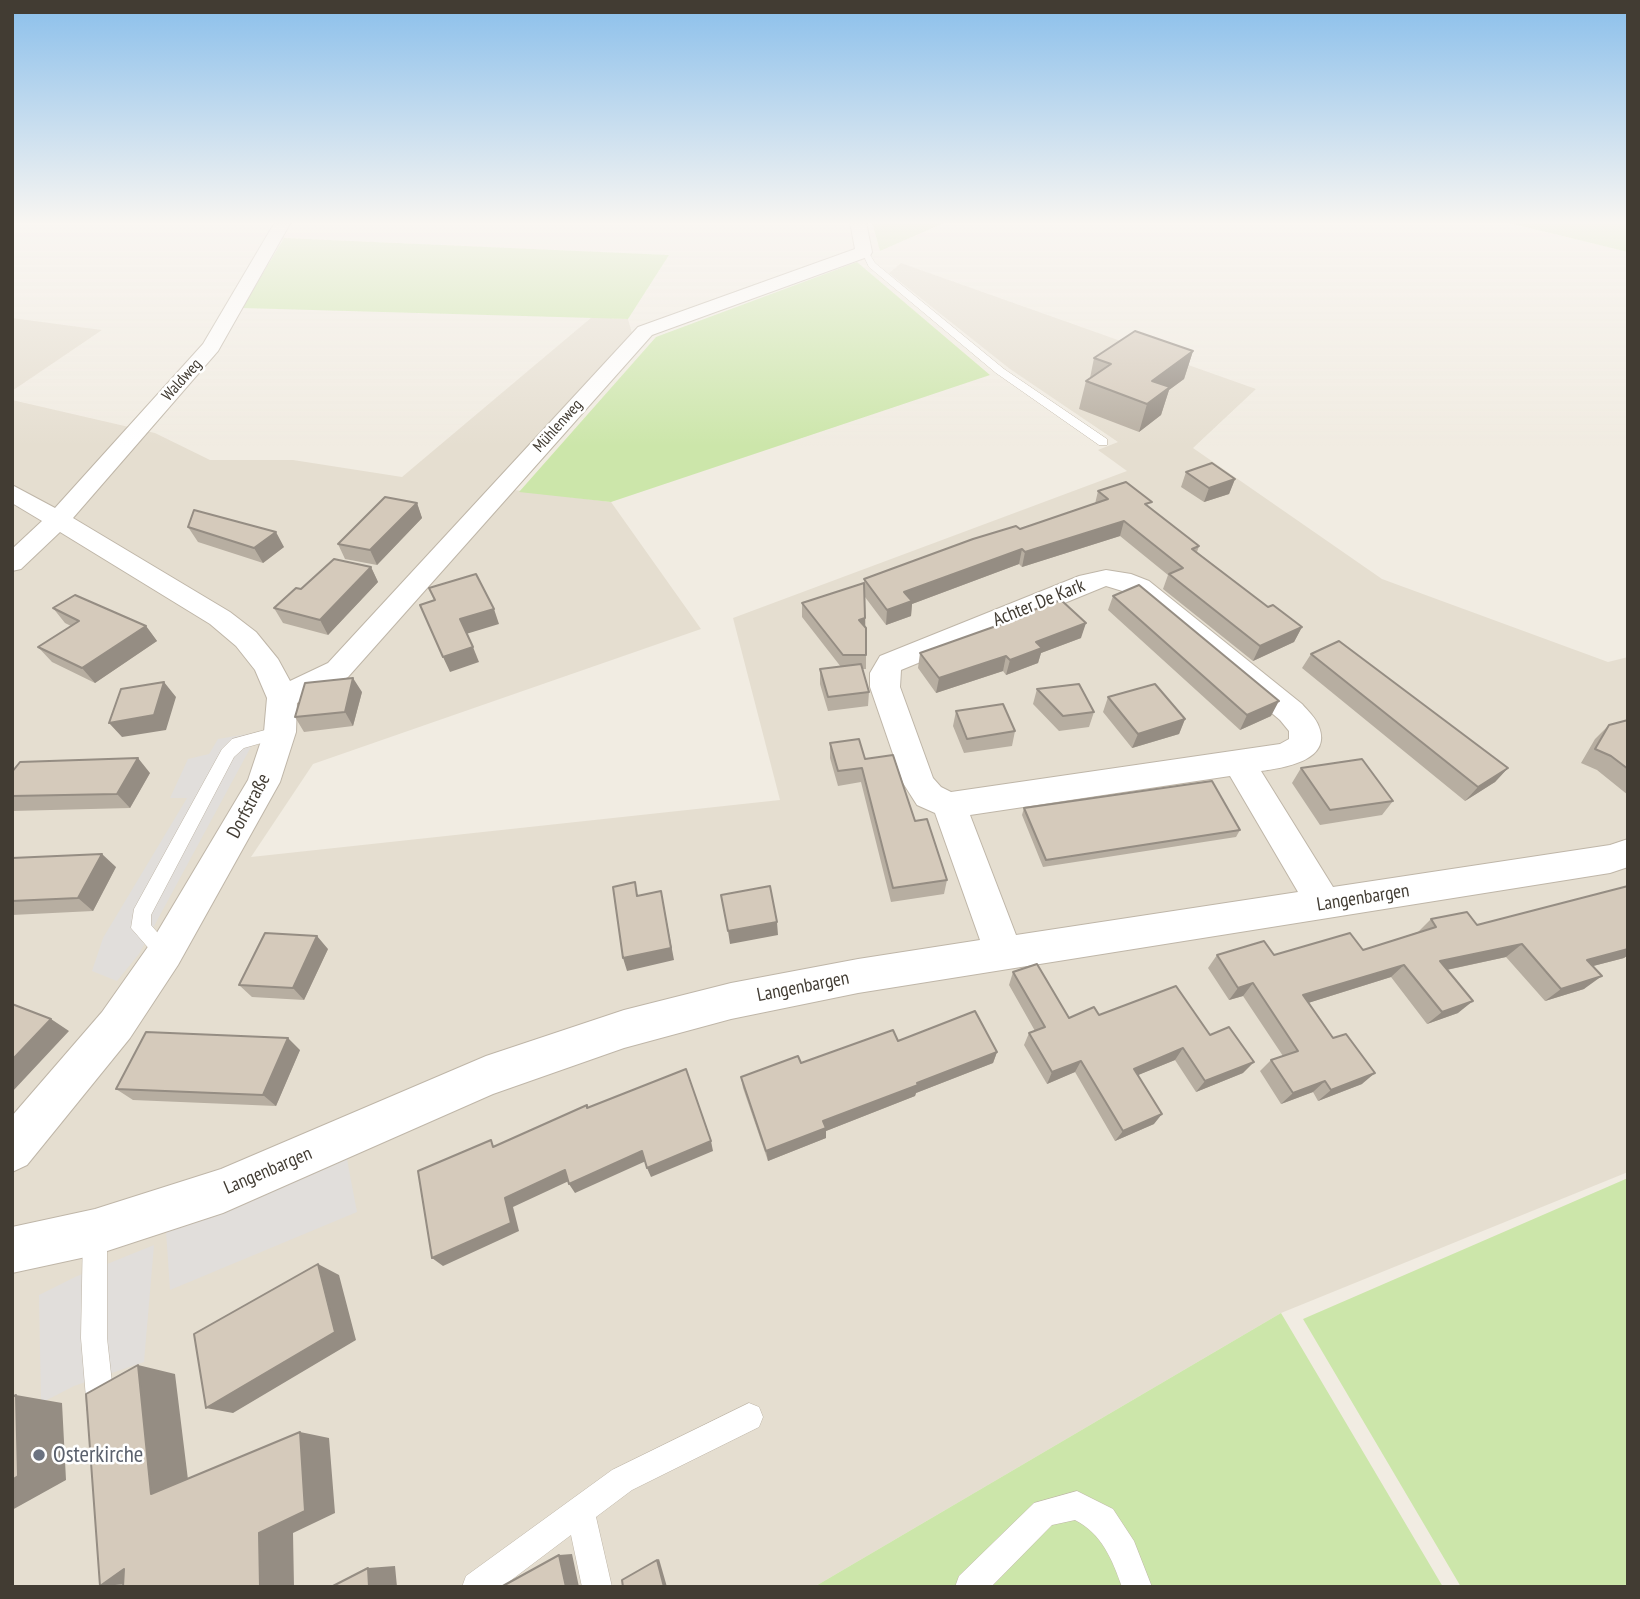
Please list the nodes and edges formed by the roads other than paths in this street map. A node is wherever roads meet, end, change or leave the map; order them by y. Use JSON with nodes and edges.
{"nodes":[{"id":1,"x":240,"y":297,"type":"edge"},
{"id":2,"x":740,"y":297,"type":"edge"},
{"id":3,"x":910,"y":297,"type":"edge"},
{"id":4,"x":1103,"y":442,"type":"dead end"},
{"id":5,"x":12,"y":492,"type":"edge"},
{"id":6,"x":58,"y":520,"type":"junction"},
{"id":7,"x":12,"y":562,"type":"edge"},
{"id":8,"x":281,"y":715,"type":"junction"},
{"id":9,"x":1238,"y":763,"type":"junction"},
{"id":10,"x":948,"y":805,"type":"junction"},
{"id":11,"x":1628,"y":853,"type":"edge"},
{"id":12,"x":1324,"y":904,"type":"junction"},
{"id":13,"x":1004,"y":954,"type":"junction"},
{"id":14,"x":12,"y":1150,"type":"edge"},
{"id":15,"x":95,"y":1232,"type":"junction"},
{"id":16,"x":12,"y":1250,"type":"edge"},
{"id":17,"x":749,"y":1418,"type":"dead end"},
{"id":18,"x":103,"y":1435,"type":"edge"},
{"id":19,"x":580,"y":1512,"type":"junction"},
{"id":20,"x":477,"y":1587,"type":"edge"},
{"id":21,"x":597,"y":1587,"type":"edge"},
{"id":22,"x":970,"y":1587,"type":"edge"},
{"id":23,"x":1138,"y":1587,"type":"edge"}],
"edges":[{"from":1,"to":6,"type":"street","name":"Waldweg"},
{"from":2,"to":8,"type":"street","name":"Mühlenweg"},
{"from":3,"to":4,"type":"lane"},
{"from":5,"to":6,"type":"street"},
{"from":6,"to":7,"type":"street","name":"Waldweg"},
{"from":6,"to":8,"type":"street"},
{"from":8,"to":14,"type":"street","name":"Dorfstraße"},
{"from":9,"to":10,"type":"street","name":"Achter De Kark"},
{"from":9,"to":10,"type":"street","name":"Achter De Kark"},
{"from":9,"to":12,"type":"street"},
{"from":10,"to":13,"type":"street"},
{"from":11,"to":12,"type":"street","name":"Langenbargen"},
{"from":12,"to":13,"type":"street","name":"Langenbargen"},
{"from":13,"to":15,"type":"street","name":"Langenbargen"},
{"from":15,"to":16,"type":"street","name":"Langenbargen"},
{"from":15,"to":18,"type":"lane"},
{"from":17,"to":19,"type":"lane"},
{"from":19,"to":20,"type":"lane"},
{"from":19,"to":21,"type":"lane"},
{"from":22,"to":23,"type":"lane"}]}
